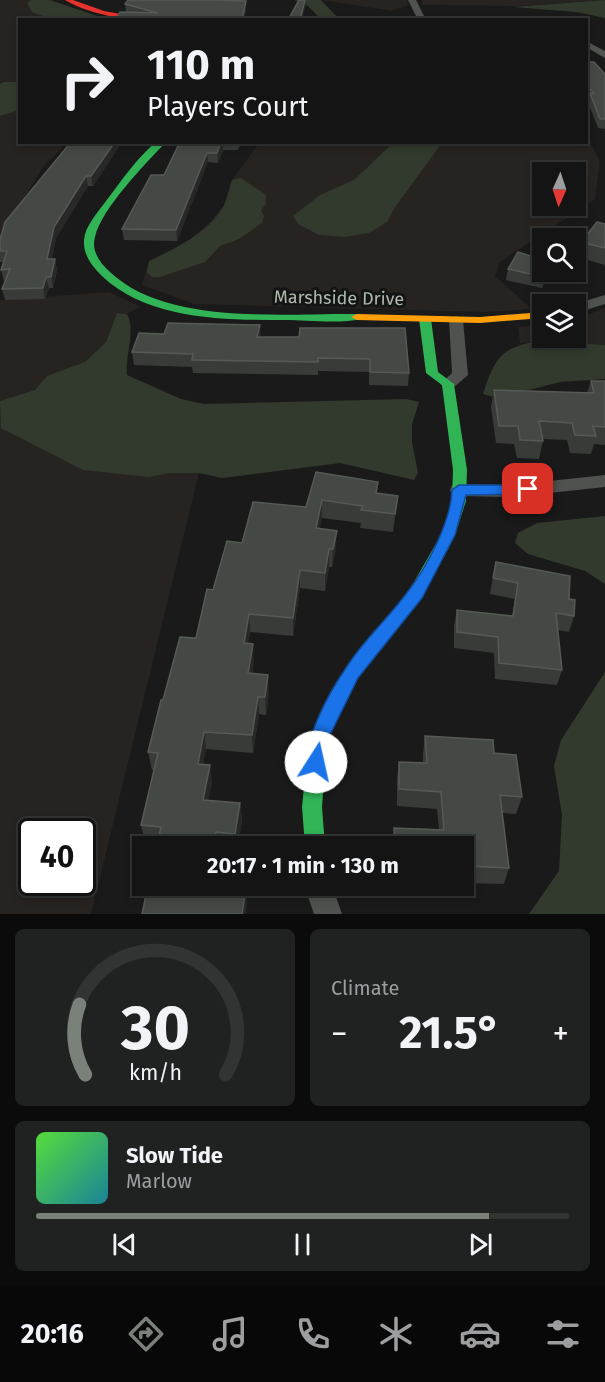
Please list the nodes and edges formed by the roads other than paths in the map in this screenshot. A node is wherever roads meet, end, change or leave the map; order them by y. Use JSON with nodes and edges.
{"nodes":[{"id":1,"x":68,"y":0,"type":"edge"},
{"id":2,"x":412,"y":0,"type":"edge"},
{"id":3,"x":137,"y":18,"type":"edge"},
{"id":4,"x":421,"y":18,"type":"edge"},
{"id":5,"x":588,"y":44,"type":"edge"},
{"id":6,"x":605,"y":55,"type":"edge"},
{"id":7,"x":160,"y":144,"type":"edge"},
{"id":8,"x":605,"y":299,"type":"edge"},
{"id":9,"x":586,"y":306,"type":"edge"},
{"id":10,"x":532,"y":316,"type":"edge"},
{"id":11,"x":425,"y":319,"type":"junction"},
{"id":12,"x":456,"y":320,"type":"junction"},
{"id":13,"x":448,"y":384,"type":"junction"},
{"id":14,"x":605,"y":481,"type":"edge"},
{"id":15,"x":459,"y":490,"type":"junction"},
{"id":16,"x":314,"y":836,"type":"edge"},
{"id":17,"x":322,"y":896,"type":"edge"},
{"id":18,"x":328,"y":914,"type":"edge"}],
"edges":[{"from":1,"to":3,"type":"street"},
{"from":2,"to":4,"type":"street"},
{"from":5,"to":6,"type":"street"},
{"from":7,"to":11,"type":"street","name":"Marshside Drive"},
{"from":8,"to":9,"type":"street"},
{"from":10,"to":12,"type":"street","name":"Marshside Drive"},
{"from":11,"to":12,"type":"street","name":"Marshside Drive"},
{"from":11,"to":13,"type":"street"},
{"from":12,"to":13,"type":"street"},
{"from":13,"to":15,"type":"street"},
{"from":14,"to":15,"type":"street"},
{"from":15,"to":16,"type":"street"},
{"from":17,"to":18,"type":"street"}]}
